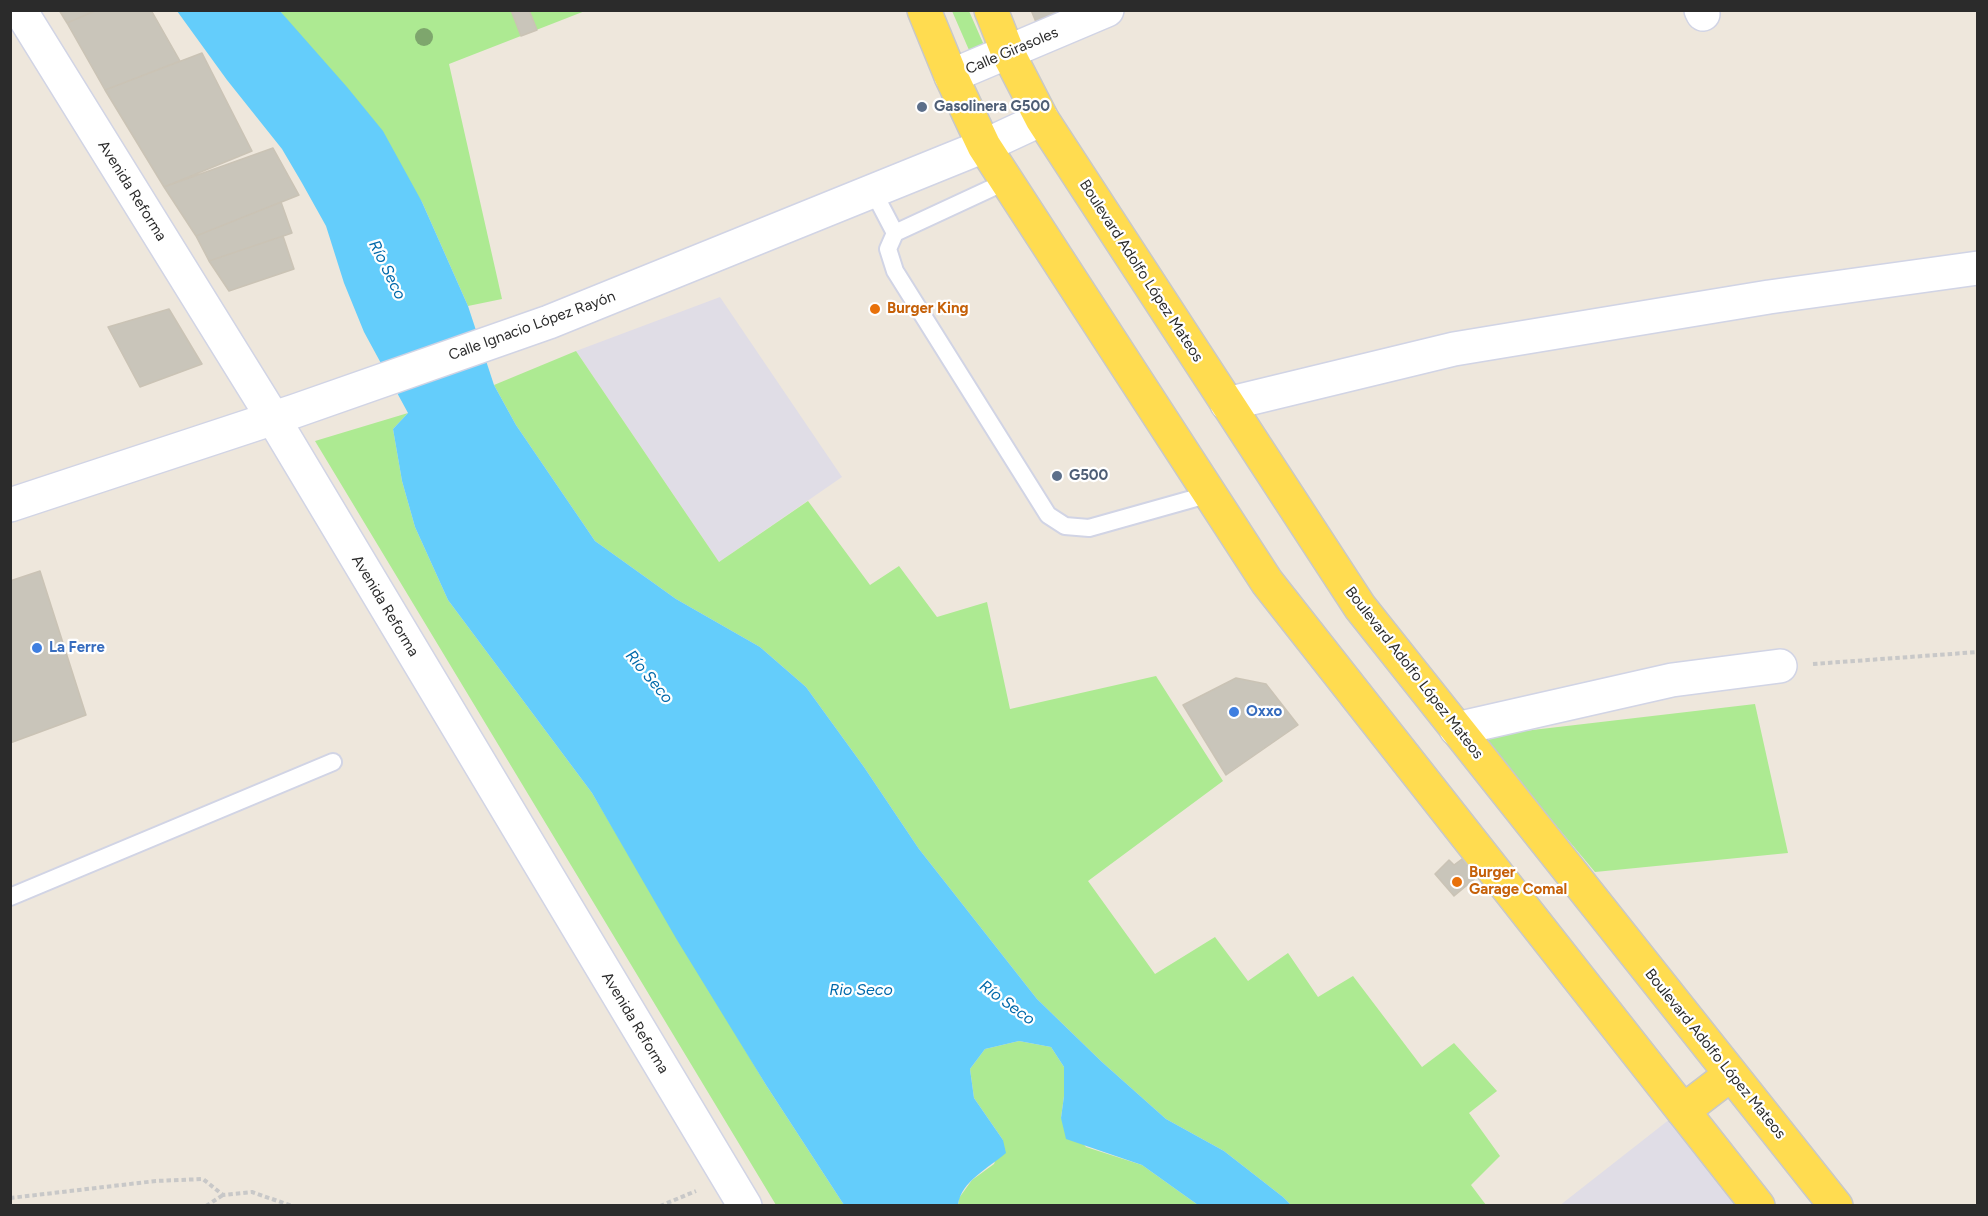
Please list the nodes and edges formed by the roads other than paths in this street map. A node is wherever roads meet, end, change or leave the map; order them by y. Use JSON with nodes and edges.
{"nodes":[{"id":1,"x":20,"y":10,"type":"edge"},
{"id":2,"x":924,"y":10,"type":"edge"},
{"id":3,"x":991,"y":10,"type":"edge"},
{"id":4,"x":1107,"y":10,"type":"edge"},
{"id":5,"x":1008,"y":53,"type":"junction"},
{"id":6,"x":951,"y":76,"type":"junction"},
{"id":7,"x":1042,"y":119,"type":"junction"},
{"id":8,"x":984,"y":146,"type":"junction"},
{"id":9,"x":1007,"y":181,"type":"junction"},
{"id":10,"x":873,"y":191,"type":"junction"},
{"id":11,"x":895,"y":233,"type":"junction"},
{"id":12,"x":1977,"y":268,"type":"edge"},
{"id":13,"x":1227,"y":404,"type":"junction"},
{"id":14,"x":273,"y":418,"type":"junction"},
{"id":15,"x":1210,"y":494,"type":"junction"},
{"id":16,"x":10,"y":505,"type":"edge"},
{"id":17,"x":1780,"y":666,"type":"road end"},
{"id":18,"x":1456,"y":729,"type":"junction"},
{"id":19,"x":333,"y":762,"type":"dead end"},
{"id":20,"x":10,"y":897,"type":"edge"},
{"id":21,"x":1731,"y":1075,"type":"junction"},
{"id":22,"x":1683,"y":1111,"type":"junction"},
{"id":23,"x":745,"y":1206,"type":"edge"},
{"id":24,"x":1758,"y":1206,"type":"edge"},
{"id":25,"x":1836,"y":1206,"type":"edge"}],
"edges":[{"from":1,"to":14,"type":"street","name":"Avenida Reforma"},
{"from":2,"to":6,"type":"main road"},
{"from":3,"to":5,"type":"main road","name":"Boulevard Adolfo López Mateos"},
{"from":4,"to":5,"type":"street","name":"Calle Girasoles"},
{"from":5,"to":6,"type":"street","name":"Calle Girasoles"},
{"from":5,"to":7,"type":"main road","name":"Boulevard Adolfo López Mateos"},
{"from":6,"to":8,"type":"main road"},
{"from":7,"to":8,"type":"street","name":"Calle Ignacio López Rayón"},
{"from":7,"to":13,"type":"main road","name":"Boulevard Adolfo López Mateos"},
{"from":8,"to":9,"type":"main road"},
{"from":8,"to":10,"type":"street","name":"Calle Ignacio López Rayón"},
{"from":9,"to":11,"type":"lane"},
{"from":9,"to":15,"type":"main road"},
{"from":10,"to":11,"type":"lane"},
{"from":10,"to":14,"type":"street","name":"Calle Ignacio López Rayón"},
{"from":11,"to":15,"type":"lane"},
{"from":12,"to":13,"type":"street"},
{"from":13,"to":18,"type":"main road","name":"Boulevard Adolfo López Mateos"},
{"from":14,"to":16,"type":"street","name":"Calle Ignacio López Rayón"},
{"from":14,"to":23,"type":"street","name":"Avenida Reforma"},
{"from":15,"to":22,"type":"main road"},
{"from":17,"to":18,"type":"street"},
{"from":18,"to":21,"type":"main road","name":"Boulevard Adolfo López Mateos"},
{"from":19,"to":20,"type":"lane"},
{"from":21,"to":22,"type":"main road"},
{"from":21,"to":25,"type":"main road","name":"Boulevard Adolfo López Mateos"},
{"from":22,"to":24,"type":"main road"}]}
